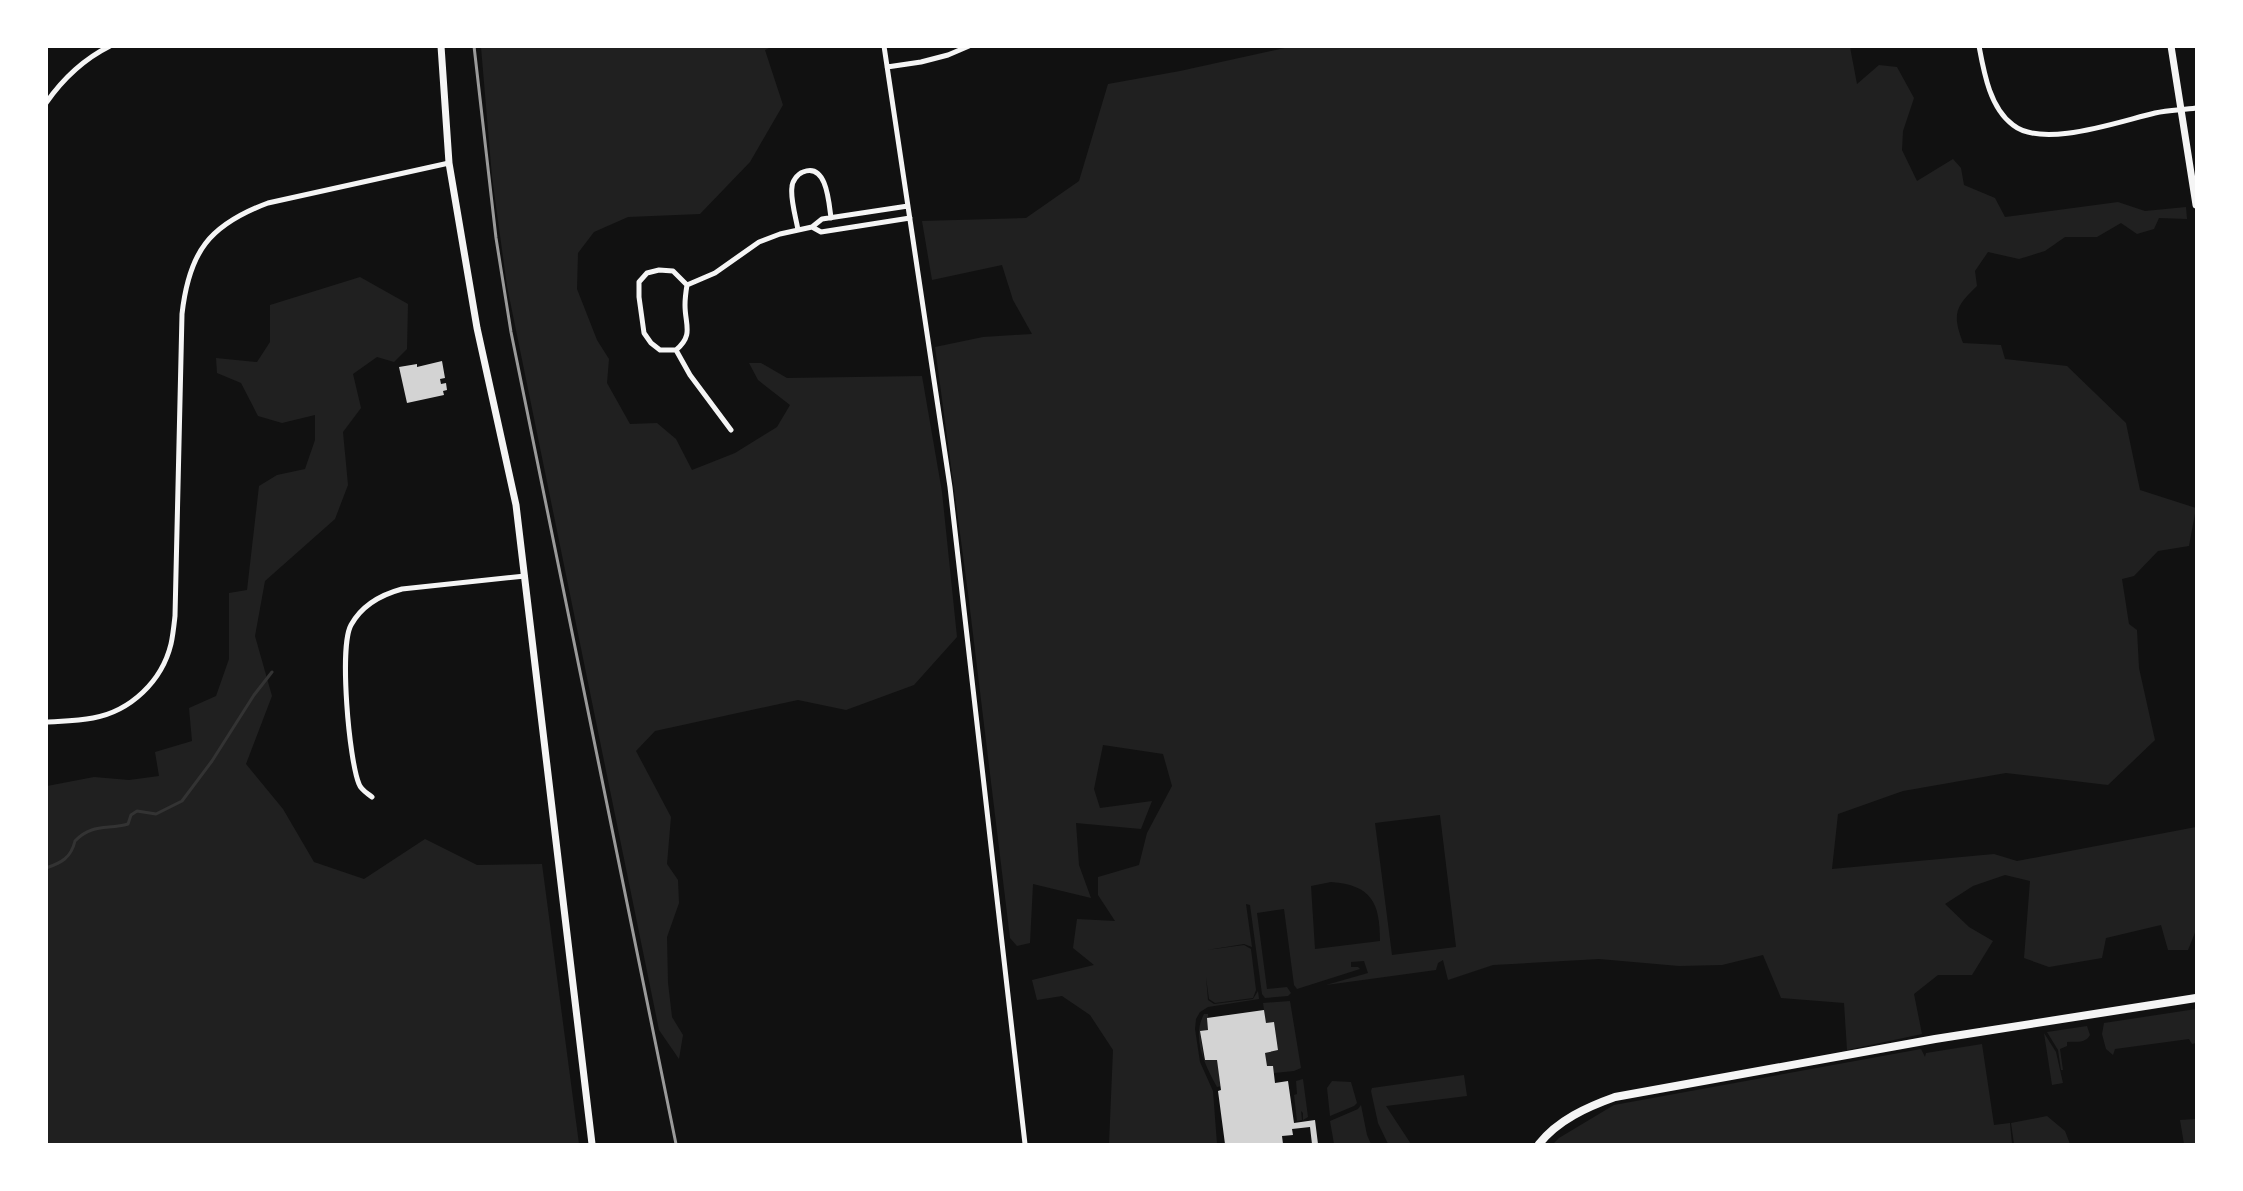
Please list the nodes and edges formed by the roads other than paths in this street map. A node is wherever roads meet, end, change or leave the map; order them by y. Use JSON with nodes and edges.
{"nodes":[{"id":1,"x":110,"y":46,"type":"edge"},
{"id":2,"x":441,"y":46,"type":"edge"},
{"id":3,"x":884,"y":46,"type":"edge"},
{"id":4,"x":969,"y":46,"type":"edge"},
{"id":5,"x":1979,"y":46,"type":"edge"},
{"id":6,"x":2171,"y":46,"type":"edge"},
{"id":7,"x":887,"y":67,"type":"junction"},
{"id":8,"x":46,"y":103,"type":"edge"},
{"id":9,"x":2196,"y":108,"type":"edge"},
{"id":10,"x":2181,"y":110,"type":"junction"},
{"id":11,"x":449,"y":163,"type":"junction"},
{"id":12,"x":2196,"y":205,"type":"edge"},
{"id":13,"x":908,"y":206,"type":"junction"},
{"id":14,"x":831,"y":218,"type":"junction"},
{"id":15,"x":910,"y":218,"type":"junction"},
{"id":16,"x":812,"y":227,"type":"junction"},
{"id":17,"x":798,"y":230,"type":"junction"},
{"id":18,"x":687,"y":285,"type":"junction"},
{"id":19,"x":676,"y":350,"type":"junction"},
{"id":20,"x":730,"y":430,"type":"dead end"},
{"id":21,"x":525,"y":576,"type":"junction"},
{"id":22,"x":46,"y":723,"type":"edge"},
{"id":23,"x":372,"y":797,"type":"dead end"},
{"id":24,"x":2196,"y":998,"type":"edge"},
{"id":25,"x":592,"y":1144,"type":"edge"},
{"id":26,"x":1025,"y":1144,"type":"edge"},
{"id":27,"x":1539,"y":1144,"type":"edge"}],
"edges":[{"from":1,"to":8,"type":"street"},
{"from":2,"to":11,"type":"street"},
{"from":3,"to":7,"type":"street"},
{"from":4,"to":7,"type":"street"},
{"from":5,"to":10,"type":"street"},
{"from":6,"to":10,"type":"street"},
{"from":7,"to":13,"type":"street"},
{"from":9,"to":10,"type":"street"},
{"from":10,"to":12,"type":"street"},
{"from":11,"to":21,"type":"street"},
{"from":11,"to":22,"type":"street"},
{"from":13,"to":14,"type":"street"},
{"from":13,"to":15,"type":"street"},
{"from":14,"to":16,"type":"street"},
{"from":14,"to":17,"type":"street"},
{"from":15,"to":16,"type":"street"},
{"from":15,"to":26,"type":"street"},
{"from":16,"to":17,"type":"street"},
{"from":17,"to":18,"type":"street"},
{"from":18,"to":19,"type":"street"},
{"from":18,"to":19,"type":"street"},
{"from":19,"to":20,"type":"street"},
{"from":21,"to":23,"type":"street"},
{"from":21,"to":25,"type":"street"},
{"from":24,"to":27,"type":"main road"}]}
